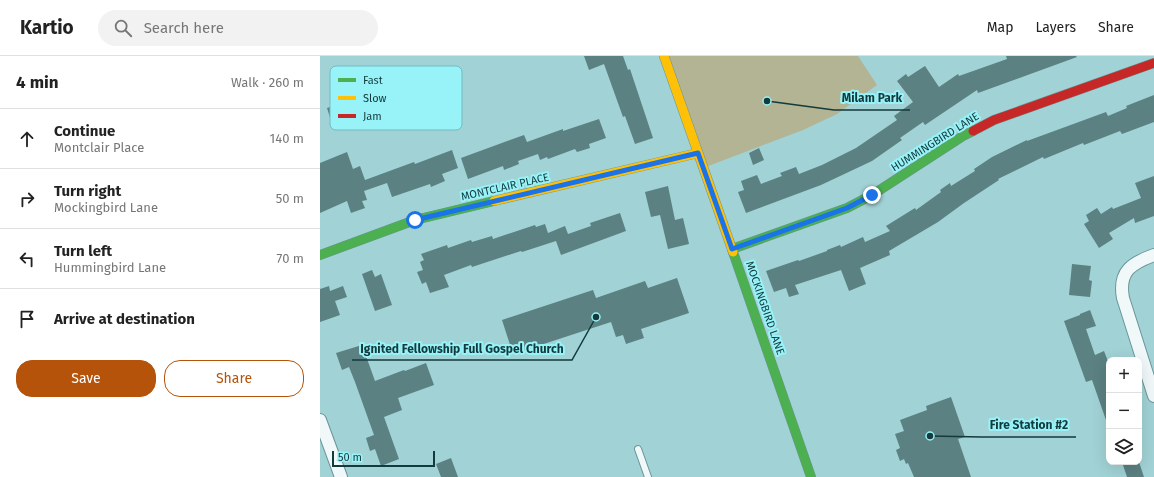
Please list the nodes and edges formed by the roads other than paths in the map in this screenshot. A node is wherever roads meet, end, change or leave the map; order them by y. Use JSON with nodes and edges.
{"nodes":[{"id":1,"x":664,"y":56,"type":"edge"},
{"id":2,"x":1154,"y":63,"type":"edge"},
{"id":3,"x":698,"y":153,"type":"junction"},
{"id":4,"x":732,"y":249,"type":"junction"},
{"id":5,"x":320,"y":255,"type":"edge"},
{"id":6,"x":1154,"y":255,"type":"edge"},
{"id":7,"x":1154,"y":396,"type":"edge"},
{"id":8,"x":320,"y":420,"type":"edge"},
{"id":9,"x":638,"y":449,"type":"dead end"},
{"id":10,"x":341,"y":477,"type":"edge"},
{"id":11,"x":648,"y":477,"type":"edge"},
{"id":12,"x":811,"y":477,"type":"edge"}],
"edges":[{"from":1,"to":3,"type":"street","name":"MOCKINGBIRD LANE"},
{"from":2,"to":4,"type":"street","name":"HUMMINGBIRD LANE"},
{"from":3,"to":4,"type":"street","name":"MOCKINGBIRD LANE"},
{"from":3,"to":5,"type":"street","name":"MONTCLAIR PLACE"},
{"from":4,"to":12,"type":"street","name":"MOCKINGBIRD LANE"},
{"from":6,"to":7,"type":"street"},
{"from":8,"to":10,"type":"street"},
{"from":9,"to":11,"type":"lane"}]}
